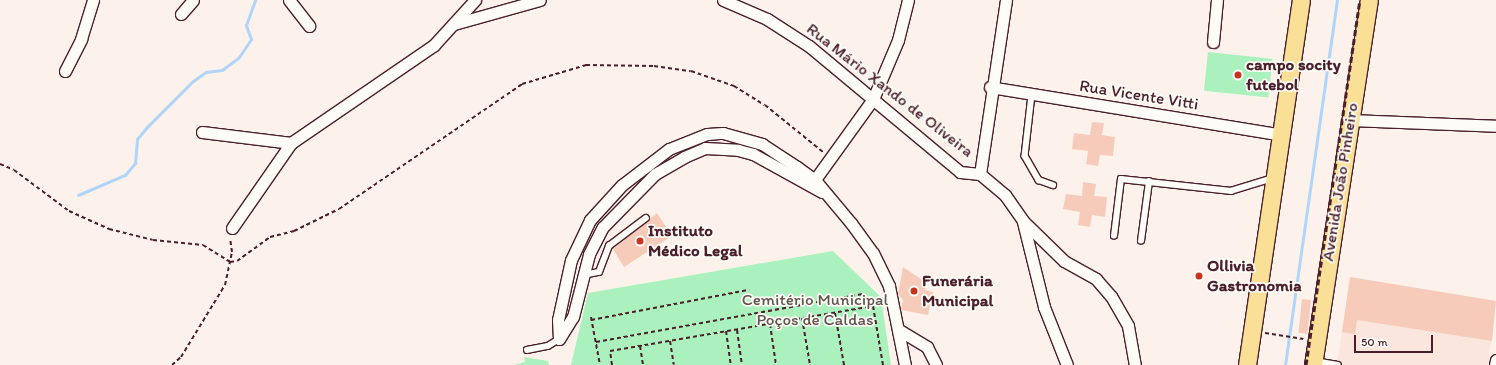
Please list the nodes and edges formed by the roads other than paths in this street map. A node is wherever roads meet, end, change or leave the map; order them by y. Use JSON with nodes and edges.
{"nodes":[{"id":1,"x":94,"y":0,"type":"edge"},
{"id":2,"x":193,"y":0,"type":"edge"},
{"id":3,"x":289,"y":0,"type":"edge"},
{"id":4,"x":475,"y":0,"type":"edge"},
{"id":5,"x":540,"y":0,"type":"edge"},
{"id":6,"x":723,"y":0,"type":"edge"},
{"id":7,"x":908,"y":0,"type":"edge"},
{"id":8,"x":1006,"y":0,"type":"edge"},
{"id":9,"x":1217,"y":0,"type":"edge"},
{"id":10,"x":1301,"y":0,"type":"edge"},
{"id":11,"x":1369,"y":0,"type":"edge"},
{"id":12,"x":181,"y":14,"type":"dead end"},
{"id":13,"x":454,"y":24,"type":"junction"},
{"id":14,"x":309,"y":26,"type":"dead end"},
{"id":15,"x":1212,"y":42,"type":"dead end"},
{"id":16,"x":65,"y":71,"type":"dead end"},
{"id":17,"x":990,"y":87,"type":"junction"},
{"id":18,"x":1032,"y":95,"type":"junction"},
{"id":19,"x":873,"y":99,"type":"junction"},
{"id":20,"x":1349,"y":120,"type":"junction"},
{"id":21,"x":1496,"y":126,"type":"edge"},
{"id":22,"x":202,"y":132,"type":"dead end"},
{"id":23,"x":1282,"y":135,"type":"junction"},
{"id":24,"x":291,"y":143,"type":"junction"},
{"id":25,"x":980,"y":174,"type":"junction"},
{"id":26,"x":1275,"y":177,"type":"junction"},
{"id":27,"x":1149,"y":182,"type":"junction"},
{"id":28,"x":812,"y":184,"type":"junction"},
{"id":29,"x":1053,"y":185,"type":"dead end"},
{"id":30,"x":646,"y":218,"type":"dead end"},
{"id":31,"x":1023,"y":221,"type":"junction"},
{"id":32,"x":232,"y":228,"type":"road end"},
{"id":33,"x":1114,"y":236,"type":"dead end"},
{"id":34,"x":1141,"y":241,"type":"dead end"},
{"id":35,"x":582,"y":275,"type":"junction"},
{"id":36,"x":558,"y":320,"type":"junction"},
{"id":37,"x":572,"y":321,"type":"junction"},
{"id":38,"x":899,"y":330,"type":"junction"},
{"id":39,"x":559,"y":339,"type":"junction"},
{"id":40,"x":526,"y":350,"type":"dead end"},
{"id":41,"x":1496,"y":360,"type":"edge"},
{"id":42,"x":1313,"y":363,"type":"edge"},
{"id":43,"x":905,"y":365,"type":"edge"},
{"id":44,"x":936,"y":365,"type":"edge"},
{"id":45,"x":1067,"y":365,"type":"edge"},
{"id":46,"x":1135,"y":365,"type":"edge"},
{"id":47,"x":1247,"y":365,"type":"edge"},
{"id":48,"x":1338,"y":365,"type":"edge"},
{"id":49,"x":1495,"y":365,"type":"edge"}],
"edges":[{"from":1,"to":16,"type":"street"},
{"from":2,"to":12,"type":"street"},
{"from":3,"to":14,"type":"street"},
{"from":4,"to":13,"type":"street"},
{"from":5,"to":13,"type":"street"},
{"from":6,"to":19,"type":"street","name":"Rua Mário Xando de Oliveira"},
{"from":7,"to":19,"type":"street"},
{"from":8,"to":17,"type":"street"},
{"from":9,"to":15,"type":"street"},
{"from":10,"to":23,"type":"main road"},
{"from":11,"to":20,"type":"main road","name":"Avenida João Pinheiro"},
{"from":13,"to":24,"type":"street"},
{"from":17,"to":18,"type":"street","name":"Rua Vicente Vitti"},
{"from":17,"to":25,"type":"street"},
{"from":18,"to":23,"type":"street","name":"Rua Vicente Vitti"},
{"from":18,"to":29,"type":"lane"},
{"from":19,"to":25,"type":"street","name":"Rua Mário Xando de Oliveira"},
{"from":19,"to":28,"type":"street"},
{"from":20,"to":21,"type":"street"},
{"from":20,"to":42,"type":"main road","name":"Avenida João Pinheiro"},
{"from":22,"to":24,"type":"street"},
{"from":23,"to":26,"type":"main road"},
{"from":24,"to":32,"type":"street"},
{"from":25,"to":31,"type":"street","name":"Rua Mário Xando de Oliveira"},
{"from":26,"to":27,"type":"lane"},
{"from":26,"to":47,"type":"main road"},
{"from":27,"to":33,"type":"lane"},
{"from":27,"to":34,"type":"lane"},
{"from":28,"to":35,"type":"street"},
{"from":28,"to":36,"type":"street"},
{"from":28,"to":38,"type":"street"},
{"from":30,"to":35,"type":"lane"},
{"from":31,"to":45,"type":"street"},
{"from":31,"to":46,"type":"street"},
{"from":35,"to":37,"type":"street"},
{"from":36,"to":37,"type":"lane"},
{"from":36,"to":39,"type":"street"},
{"from":37,"to":39,"type":"street"},
{"from":38,"to":43,"type":"street"},
{"from":38,"to":44,"type":"street"},
{"from":39,"to":40,"type":"lane"},
{"from":41,"to":49,"type":"street"},
{"from":42,"to":48,"type":"lane"}]}
